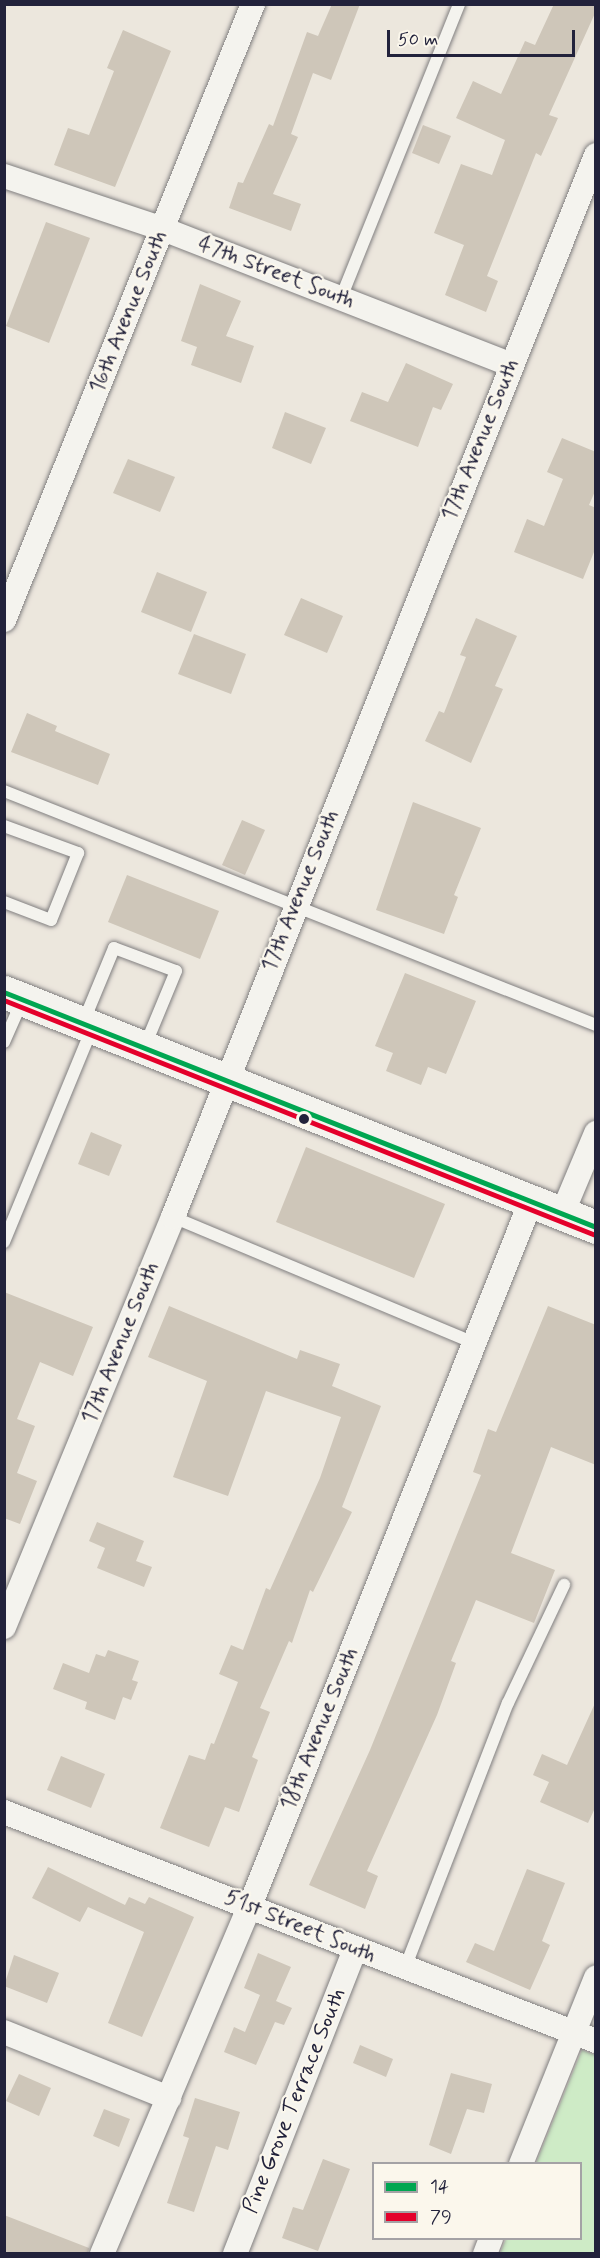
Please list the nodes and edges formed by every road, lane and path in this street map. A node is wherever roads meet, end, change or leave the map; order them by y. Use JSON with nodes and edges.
{"nodes":[{"id":1,"x":253,"y":4,"type":"edge"},
{"id":2,"x":459,"y":4,"type":"edge"},
{"id":3,"x":596,"y":155,"type":"edge"},
{"id":4,"x":4,"y":176,"type":"edge"},
{"id":5,"x":162,"y":229,"type":"junction"},
{"id":6,"x":341,"y":298,"type":"junction"},
{"id":7,"x":512,"y":365,"type":"junction"},
{"id":8,"x":4,"y":620,"type":"edge"},
{"id":9,"x":4,"y":791,"type":"edge"},
{"id":10,"x":4,"y":826,"type":"edge"},
{"id":11,"x":4,"y":902,"type":"edge"},
{"id":12,"x":295,"y":906,"type":"junction"},
{"id":13,"x":14,"y":995,"type":"edge"},
{"id":14,"x":88,"y":1025,"type":"junction"},
{"id":15,"x":596,"y":1025,"type":"edge"},
{"id":16,"x":4,"y":1042,"type":"edge"},
{"id":17,"x":145,"y":1048,"type":"junction"},
{"id":18,"x":226,"y":1080,"type":"junction"},
{"id":19,"x":595,"y":1135,"type":"edge"},
{"id":20,"x":531,"y":1201,"type":"junction"},
{"id":21,"x":562,"y":1214,"type":"junction"},
{"id":22,"x":173,"y":1217,"type":"junction"},
{"id":23,"x":596,"y":1227,"type":"edge"},
{"id":24,"x":4,"y":1242,"type":"edge"},
{"id":25,"x":474,"y":1343,"type":"junction"},
{"id":26,"x":564,"y":1585,"type":"dead end"},
{"id":27,"x":4,"y":1627,"type":"edge"},
{"id":28,"x":4,"y":1812,"type":"edge"},
{"id":29,"x":250,"y":1906,"type":"junction"},
{"id":30,"x":356,"y":1949,"type":"junction"},
{"id":31,"x":405,"y":1968,"type":"junction"},
{"id":32,"x":596,"y":1977,"type":"edge"},
{"id":33,"x":4,"y":2032,"type":"edge"},
{"id":34,"x":584,"y":2036,"type":"edge"},
{"id":35,"x":169,"y":2098,"type":"junction"},
{"id":36,"x":521,"y":2162,"type":"edge"},
{"id":37,"x":102,"y":2253,"type":"edge"},
{"id":38,"x":234,"y":2253,"type":"edge"}],
"edges":[{"from":1,"to":5,"type":"street","name":"16th Avenue South"},
{"from":2,"to":6,"type":"lane"},
{"from":3,"to":7,"type":"street","name":"17th Avenue South"},
{"from":4,"to":5,"type":"street","name":"47th Street South"},
{"from":5,"to":6,"type":"street","name":"47th Street South"},
{"from":5,"to":8,"type":"street","name":"16th Avenue South"},
{"from":6,"to":7,"type":"street","name":"47th Street South"},
{"from":7,"to":12,"type":"street","name":"17th Avenue South"},
{"from":9,"to":12,"type":"lane"},
{"from":10,"to":11,"type":"lane"},
{"from":12,"to":15,"type":"lane"},
{"from":12,"to":18,"type":"street","name":"17th Avenue South"},
{"from":13,"to":14,"type":"main road"},
{"from":13,"to":16,"type":"lane"},
{"from":14,"to":17,"type":"main road"},
{"from":14,"to":17,"type":"lane"},
{"from":14,"to":24,"type":"lane"},
{"from":17,"to":18,"type":"main road"},
{"from":18,"to":20,"type":"main road"},
{"from":18,"to":22,"type":"street","name":"17th Avenue South"},
{"from":19,"to":21,"type":"street"},
{"from":20,"to":21,"type":"main road"},
{"from":20,"to":25,"type":"street","name":"18th Avenue South"},
{"from":21,"to":23,"type":"main road"},
{"from":22,"to":25,"type":"lane"},
{"from":22,"to":27,"type":"street","name":"17th Avenue South"},
{"from":25,"to":29,"type":"street","name":"18th Avenue South"},
{"from":26,"to":31,"type":"lane"},
{"from":28,"to":29,"type":"street","name":"51st Street South"},
{"from":29,"to":30,"type":"street","name":"51st Street South"},
{"from":29,"to":35,"type":"street","name":"18th Avenue South"},
{"from":30,"to":31,"type":"street","name":"51st Street South"},
{"from":30,"to":38,"type":"street","name":"Pine Grove Terrace South"},
{"from":31,"to":34,"type":"street","name":"51st Street South"},
{"from":32,"to":34,"type":"street"},
{"from":33,"to":35,"type":"street"},
{"from":34,"to":36,"type":"street"},
{"from":35,"to":37,"type":"street","name":"18th Avenue South"}]}
